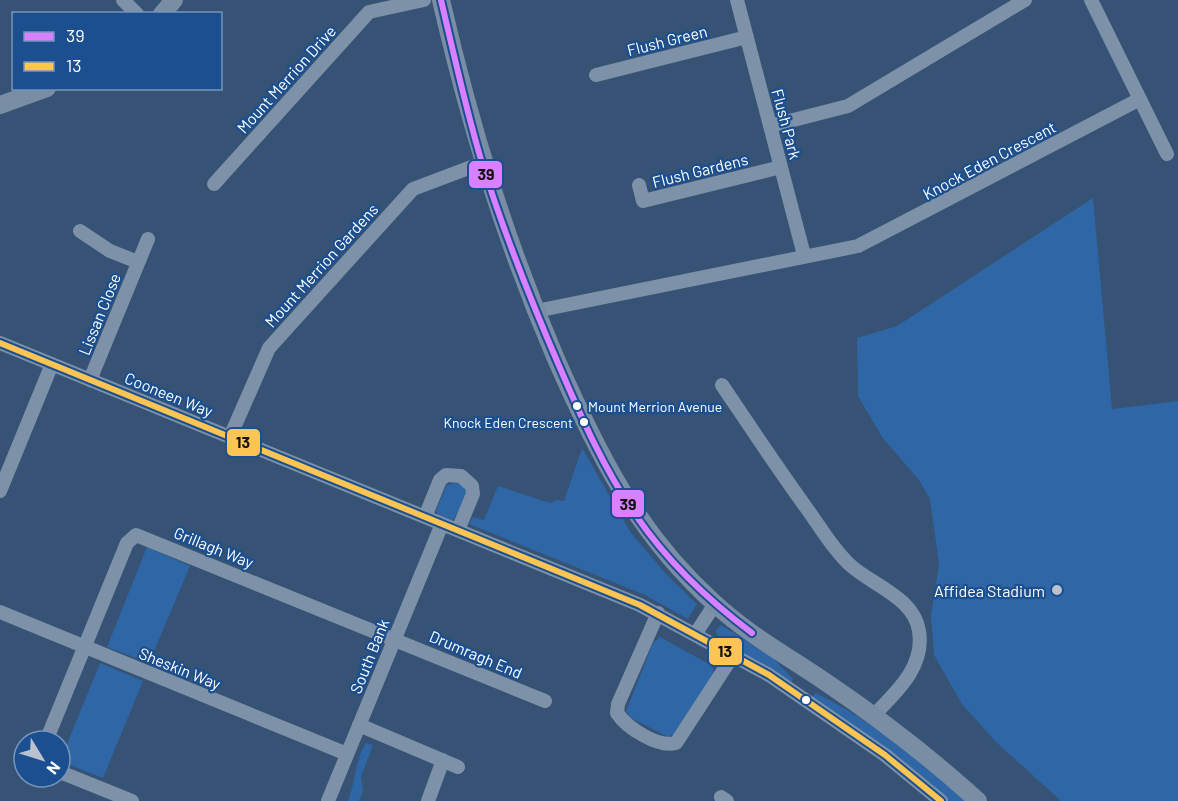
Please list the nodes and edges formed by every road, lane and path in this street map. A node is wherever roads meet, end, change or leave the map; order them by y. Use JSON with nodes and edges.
{"nodes":[{"id":1,"x":123,"y":0,"type":"edge"},
{"id":2,"x":174,"y":0,"type":"edge"},
{"id":3,"x":424,"y":0,"type":"edge"},
{"id":4,"x":441,"y":0,"type":"edge"},
{"id":5,"x":737,"y":0,"type":"edge"},
{"id":6,"x":1025,"y":0,"type":"edge"},
{"id":7,"x":1091,"y":0,"type":"edge"},
{"id":8,"x":135,"y":12,"type":"edge"},
{"id":9,"x":164,"y":12,"type":"edge"},
{"id":10,"x":747,"y":37,"type":"junction"},
{"id":11,"x":596,"y":75,"type":"dead end"},
{"id":12,"x":41,"y":90,"type":"edge"},
{"id":13,"x":1140,"y":99,"type":"junction"},
{"id":14,"x":0,"y":105,"type":"edge"},
{"id":15,"x":770,"y":126,"type":"junction"},
{"id":16,"x":1167,"y":154,"type":"dead end"},
{"id":17,"x":482,"y":163,"type":"junction"},
{"id":18,"x":781,"y":167,"type":"junction"},
{"id":19,"x":214,"y":184,"type":"dead end"},
{"id":20,"x":639,"y":185,"type":"dead end"},
{"id":21,"x":80,"y":231,"type":"dead end"},
{"id":22,"x":148,"y":239,"type":"dead end"},
{"id":23,"x":804,"y":255,"type":"junction"},
{"id":24,"x":138,"y":262,"type":"junction"},
{"id":25,"x":536,"y":311,"type":"junction"},
{"id":26,"x":0,"y":344,"type":"edge"},
{"id":27,"x":52,"y":364,"type":"junction"},
{"id":28,"x":90,"y":380,"type":"junction"},
{"id":29,"x":722,"y":385,"type":"dead end"},
{"id":30,"x":230,"y":437,"type":"junction"},
{"id":31,"x":0,"y":491,"type":"edge"},
{"id":32,"x":425,"y":517,"type":"junction"},
{"id":33,"x":442,"y":524,"type":"junction"},
{"id":34,"x":458,"y":530,"type":"junction"},
{"id":35,"x":715,"y":604,"type":"junction"},
{"id":36,"x":0,"y":612,"type":"edge"},
{"id":37,"x":658,"y":613,"type":"junction"},
{"id":38,"x":696,"y":633,"type":"junction"},
{"id":39,"x":394,"y":638,"type":"junction"},
{"id":40,"x":85,"y":647,"type":"junction"},
{"id":41,"x":734,"y":654,"type":"junction"},
{"id":42,"x":544,"y":701,"type":"dead end"},
{"id":43,"x":874,"y":715,"type":"junction"},
{"id":44,"x":359,"y":726,"type":"junction"},
{"id":45,"x":51,"y":729,"type":"edge"},
{"id":46,"x":347,"y":754,"type":"junction"},
{"id":47,"x":443,"y":760,"type":"junction"},
{"id":48,"x":458,"y":766,"type":"dead end"},
{"id":49,"x":72,"y":777,"type":"edge"},
{"id":50,"x":934,"y":799,"type":"edge"},
{"id":51,"x":132,"y":801,"type":"edge"},
{"id":52,"x":328,"y":801,"type":"edge"},
{"id":53,"x":428,"y":801,"type":"edge"},
{"id":54,"x":978,"y":801,"type":"edge"}],
"edges":[{"from":1,"to":8,"type":"street"},
{"from":2,"to":9,"type":"street"},
{"from":3,"to":19,"type":"street","name":"Mount Merrion Drive"},
{"from":4,"to":17,"type":"street"},
{"from":5,"to":10,"type":"street","name":"Flush Park"},
{"from":6,"to":15,"type":"street"},
{"from":7,"to":13,"type":"street"},
{"from":10,"to":11,"type":"street","name":"Flush Green"},
{"from":10,"to":15,"type":"street","name":"Flush Park"},
{"from":12,"to":14,"type":"street"},
{"from":13,"to":16,"type":"street"},
{"from":13,"to":23,"type":"street","name":"Knock Eden Crescent"},
{"from":15,"to":18,"type":"street","name":"Flush Park"},
{"from":17,"to":25,"type":"street"},
{"from":17,"to":30,"type":"street","name":"Mount Merrion Gardens"},
{"from":18,"to":20,"type":"street","name":"Flush Gardens"},
{"from":18,"to":23,"type":"street","name":"Flush Park"},
{"from":21,"to":24,"type":"street","name":"Lissan Close"},
{"from":22,"to":24,"type":"street","name":"Lissan Close"},
{"from":23,"to":25,"type":"street","name":"Knock Eden Crescent"},
{"from":24,"to":28,"type":"street","name":"Lissan Close"},
{"from":25,"to":35,"type":"street"},
{"from":26,"to":27,"type":"street","name":"Cooneen Way"},
{"from":27,"to":28,"type":"street","name":"Cooneen Way"},
{"from":27,"to":31,"type":"street"},
{"from":28,"to":30,"type":"street","name":"Cooneen Way"},
{"from":29,"to":43,"type":"street"},
{"from":30,"to":32,"type":"street","name":"Cooneen Way"},
{"from":32,"to":33,"type":"street","name":"Cooneen Way"},
{"from":32,"to":34,"type":"street"},
{"from":33,"to":34,"type":"street","name":"Cooneen Way"},
{"from":33,"to":39,"type":"street","name":"South Bank"},
{"from":34,"to":37,"type":"street","name":"Cooneen Way"},
{"from":35,"to":38,"type":"street"},
{"from":35,"to":43,"type":"street"},
{"from":36,"to":40,"type":"street","name":"Sheskin Way"},
{"from":37,"to":38,"type":"street","name":"Cooneen Way"},
{"from":37,"to":41,"type":"street"},
{"from":38,"to":41,"type":"street","name":"Cooneen Way"},
{"from":39,"to":40,"type":"street","name":"Grillagh Way"},
{"from":39,"to":42,"type":"street","name":"Drumragh End"},
{"from":39,"to":44,"type":"street","name":"South Bank"},
{"from":40,"to":45,"type":"street"},
{"from":40,"to":46,"type":"street","name":"Sheskin Way"},
{"from":41,"to":50,"type":"street"},
{"from":43,"to":54,"type":"street"},
{"from":44,"to":46,"type":"street","name":"South Bank"},
{"from":44,"to":47,"type":"street"},
{"from":46,"to":52,"type":"street","name":"South Bank"},
{"from":47,"to":48,"type":"street"},
{"from":47,"to":53,"type":"street"},
{"from":49,"to":51,"type":"street"}]}
